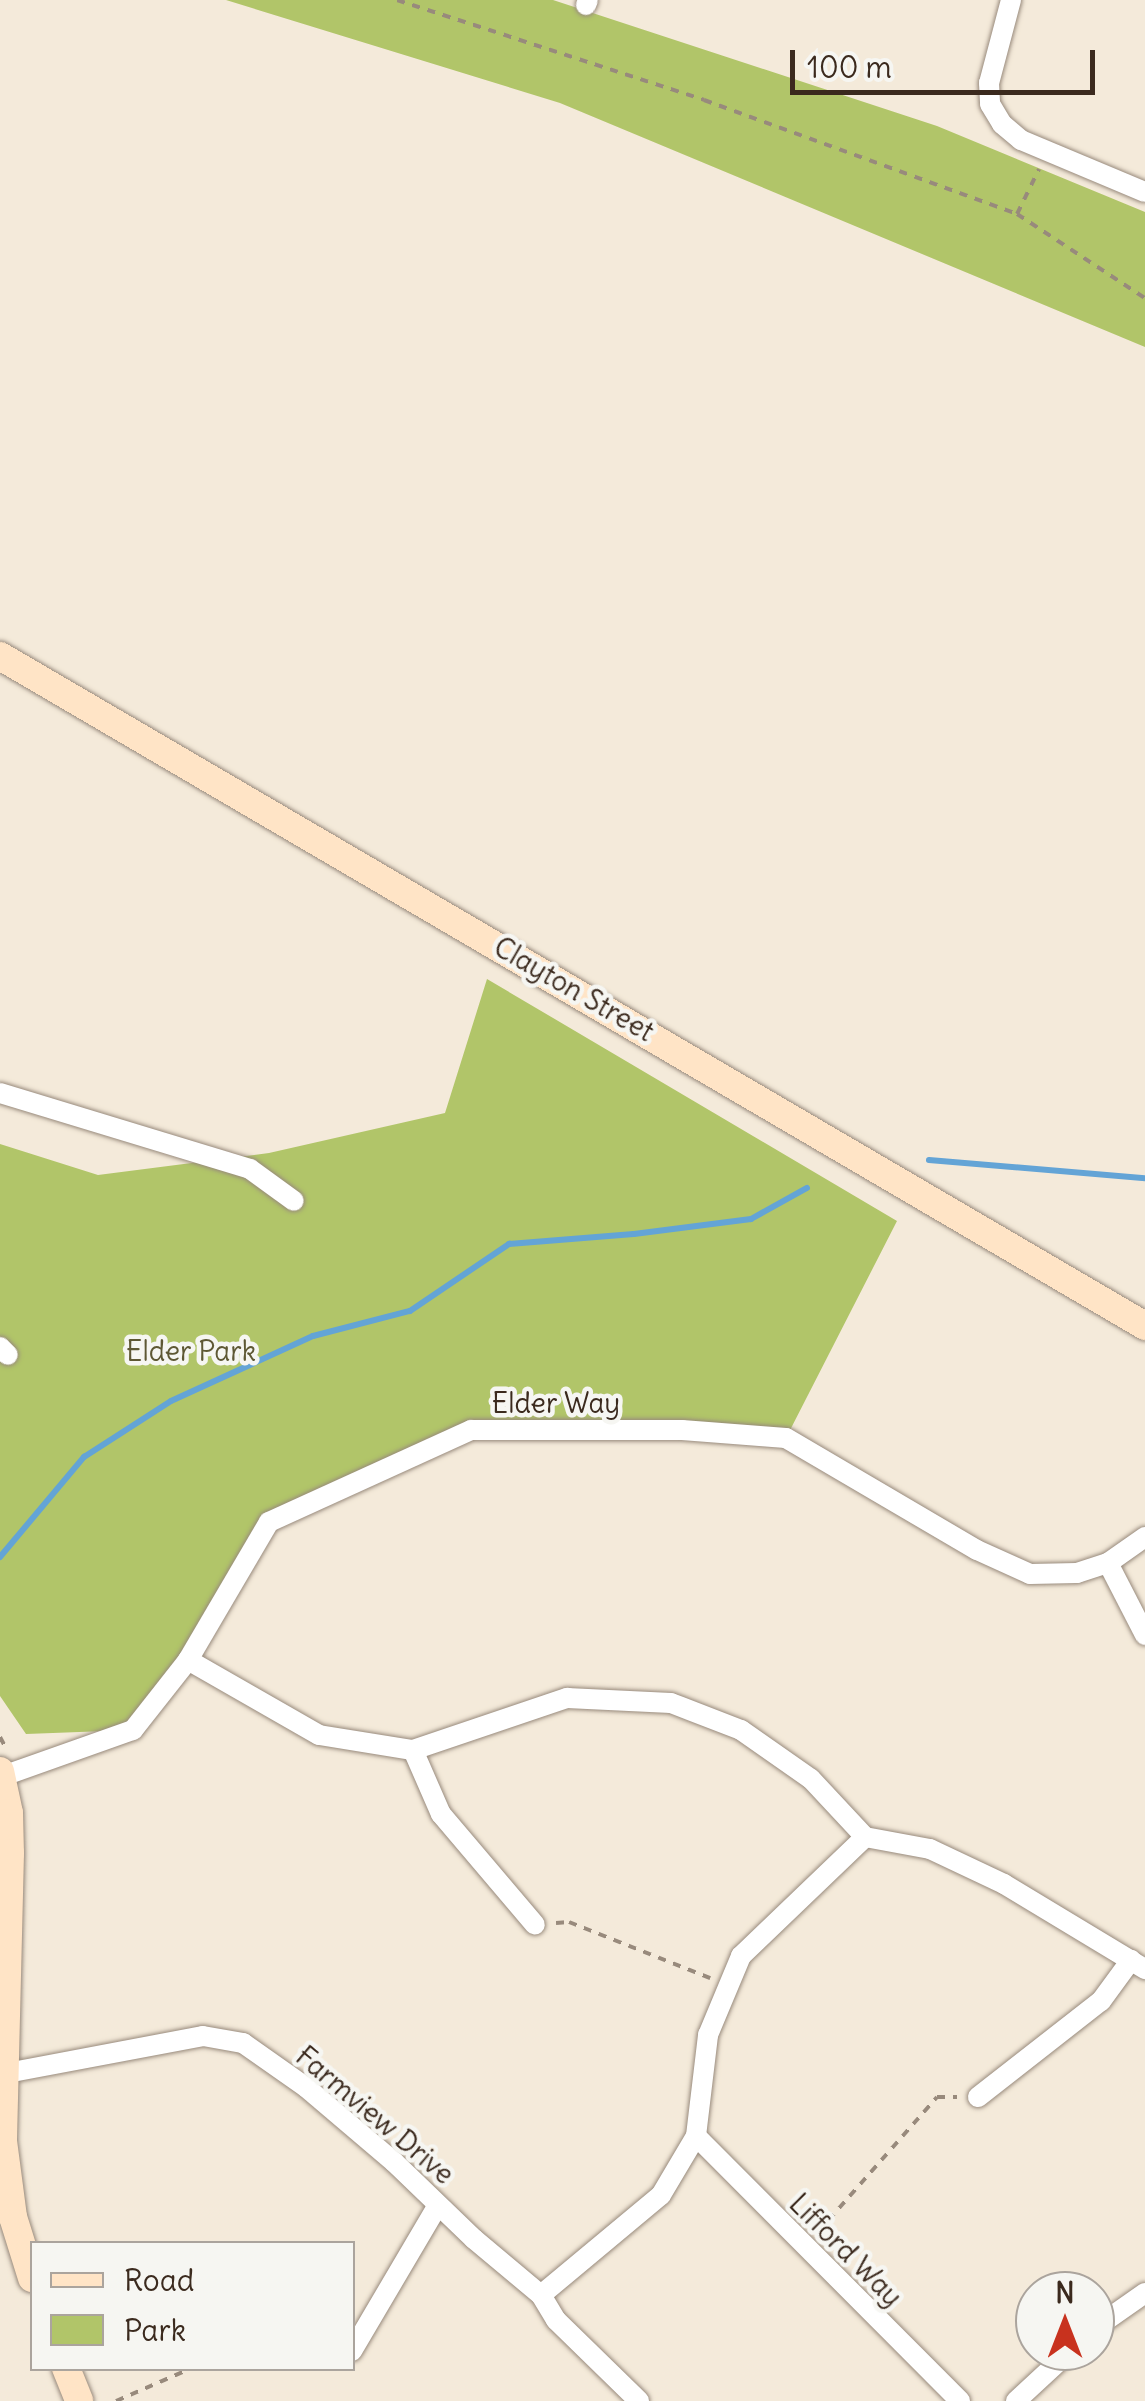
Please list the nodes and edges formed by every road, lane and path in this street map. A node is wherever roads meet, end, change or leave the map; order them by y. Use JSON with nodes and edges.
{"nodes":[{"id":1,"x":397,"y":0,"type":"edge"},
{"id":2,"x":1011,"y":0,"type":"edge"},
{"id":3,"x":1048,"y":152,"type":"junction"},
{"id":4,"x":1145,"y":192,"type":"edge"},
{"id":5,"x":1017,"y":214,"type":"junction"},
{"id":6,"x":1145,"y":298,"type":"edge"},
{"id":7,"x":0,"y":656,"type":"edge"},
{"id":8,"x":0,"y":1093,"type":"edge"},
{"id":9,"x":294,"y":1201,"type":"dead end"},
{"id":10,"x":1145,"y":1326,"type":"edge"},
{"id":11,"x":1145,"y":1537,"type":"edge"},
{"id":12,"x":1108,"y":1563,"type":"junction"},
{"id":13,"x":1145,"y":1635,"type":"edge"},
{"id":14,"x":188,"y":1660,"type":"junction"},
{"id":15,"x":413,"y":1750,"type":"junction"},
{"id":16,"x":1,"y":1774,"type":"edge"},
{"id":17,"x":865,"y":1837,"type":"junction"},
{"id":18,"x":535,"y":1925,"type":"joint"},
{"id":19,"x":1138,"y":1965,"type":"edge"},
{"id":20,"x":728,"y":1985,"type":"junction"},
{"id":21,"x":7,"y":2073,"type":"junction"},
{"id":22,"x":978,"y":2097,"type":"joint"},
{"id":23,"x":696,"y":2136,"type":"junction"},
{"id":24,"x":438,"y":2204,"type":"junction"},
{"id":25,"x":804,"y":2246,"type":"junction"},
{"id":26,"x":30,"y":2272,"type":"edge"},
{"id":27,"x":1145,"y":2293,"type":"edge"},
{"id":28,"x":541,"y":2295,"type":"junction"},
{"id":29,"x":1115,"y":2314,"type":"edge"},
{"id":30,"x":355,"y":2346,"type":"edge"},
{"id":31,"x":67,"y":2371,"type":"edge"},
{"id":32,"x":185,"y":2371,"type":"edge"},
{"id":33,"x":1048,"y":2371,"type":"edge"},
{"id":34,"x":79,"y":2401,"type":"edge"},
{"id":35,"x":116,"y":2401,"type":"edge"},
{"id":36,"x":639,"y":2401,"type":"edge"},
{"id":37,"x":960,"y":2401,"type":"edge"},
{"id":38,"x":1016,"y":2401,"type":"edge"}],
"edges":[{"from":1,"to":5,"type":"path"},
{"from":2,"to":3,"type":"street"},
{"from":3,"to":4,"type":"street"},
{"from":3,"to":5,"type":"path"},
{"from":5,"to":6,"type":"path"},
{"from":7,"to":10,"type":"main road","name":"Clayton Street"},
{"from":8,"to":9,"type":"street"},
{"from":11,"to":12,"type":"street","name":"Elder Way"},
{"from":12,"to":13,"type":"street"},
{"from":12,"to":14,"type":"street","name":"Elder Way"},
{"from":14,"to":15,"type":"street"},
{"from":14,"to":16,"type":"street","name":"Elder Way"},
{"from":15,"to":17,"type":"street"},
{"from":15,"to":18,"type":"street"},
{"from":16,"to":21,"type":"main road"},
{"from":17,"to":19,"type":"street"},
{"from":17,"to":20,"type":"street"},
{"from":18,"to":20,"type":"path"},
{"from":19,"to":22,"type":"street"},
{"from":20,"to":23,"type":"street"},
{"from":21,"to":24,"type":"street","name":"Farmview Drive"},
{"from":21,"to":26,"type":"main road"},
{"from":22,"to":25,"type":"path"},
{"from":23,"to":25,"type":"street","name":"Lifford Way"},
{"from":23,"to":28,"type":"street"},
{"from":24,"to":28,"type":"street","name":"Farmview Drive"},
{"from":24,"to":30,"type":"street"},
{"from":25,"to":37,"type":"street","name":"Lifford Way"},
{"from":27,"to":29,"type":"street"},
{"from":28,"to":36,"type":"street","name":"Farmview Drive"},
{"from":31,"to":34,"type":"main road"},
{"from":32,"to":35,"type":"path"},
{"from":33,"to":38,"type":"street"}]}
